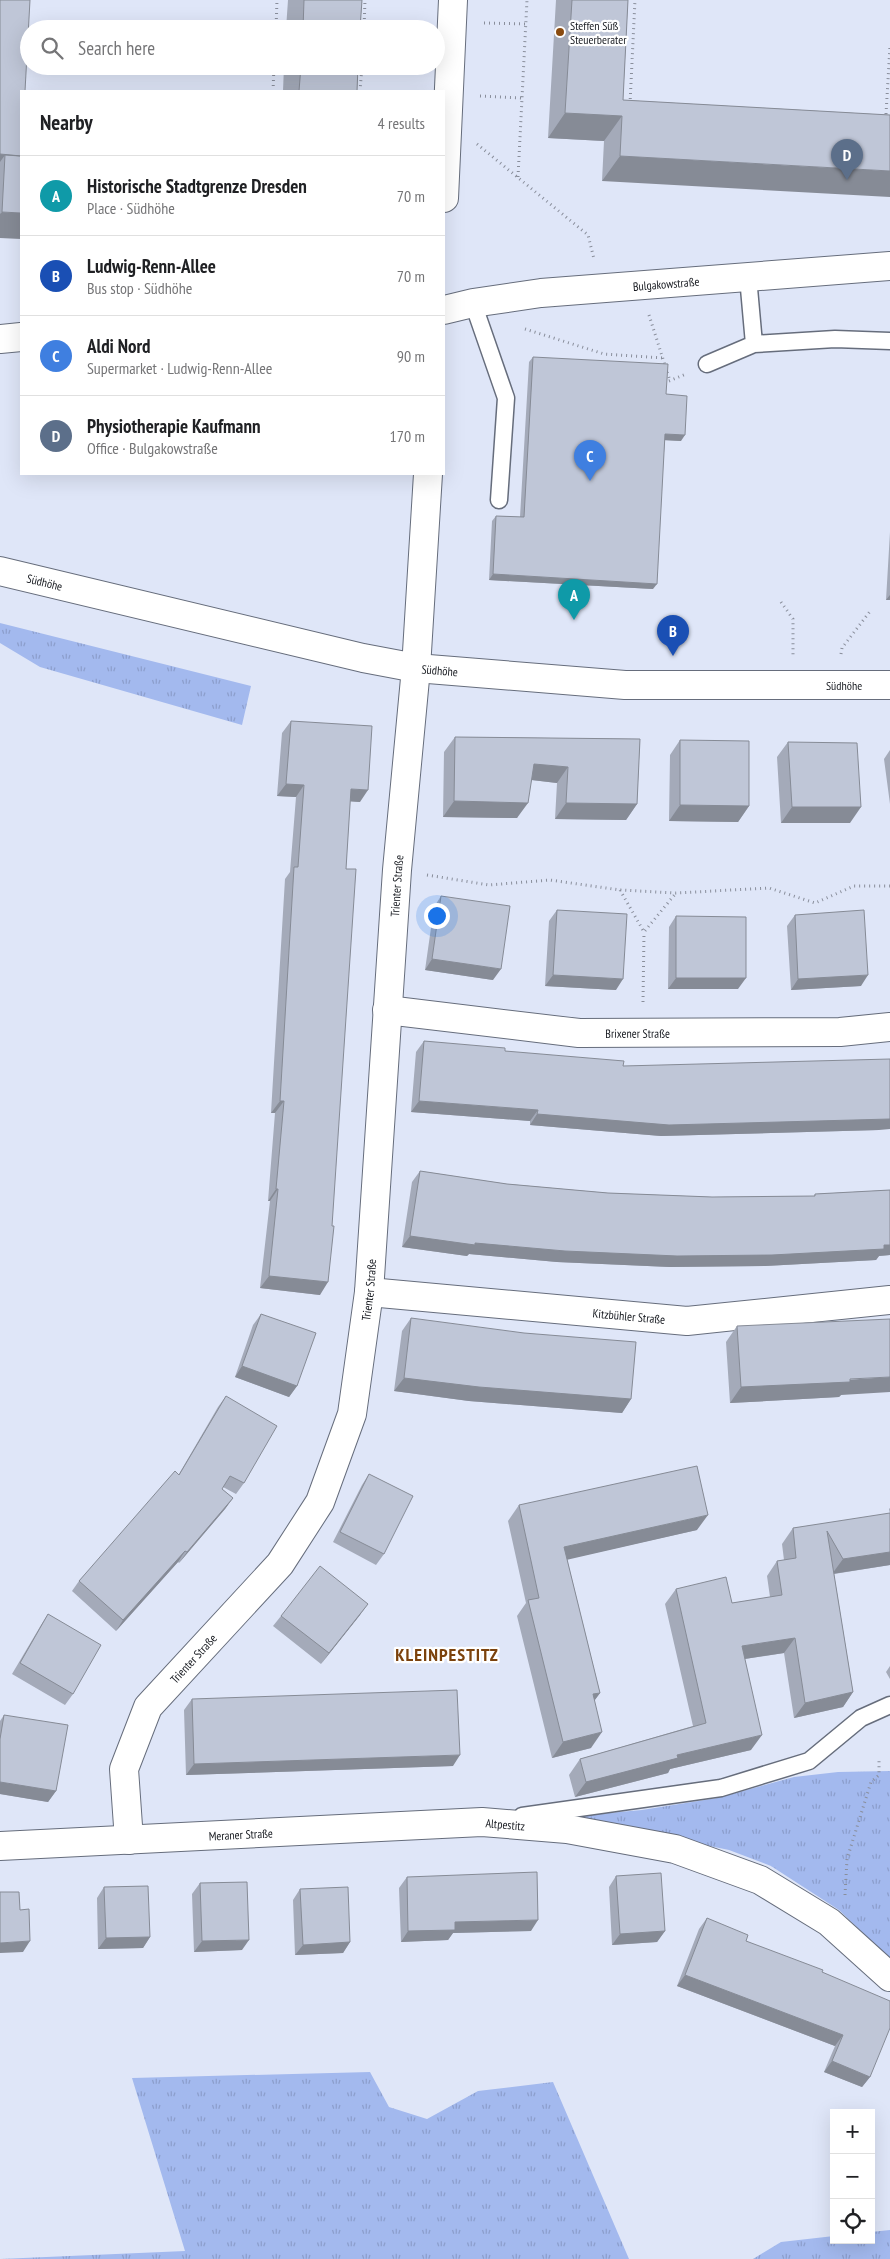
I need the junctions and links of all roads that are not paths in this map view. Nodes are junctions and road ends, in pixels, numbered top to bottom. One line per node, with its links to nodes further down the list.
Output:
1 (453, 11): 2 (street)
2 (445, 170)
3 (890, 266): 4 (street, Bulgakowstraße)
4 (748, 277): 5 (street, Bulgakowstraße); 10 (lane)
5 (473, 303): 6 (street, Bulgakowstraße); 13 (lane)
6 (445, 310)
7 (20, 337): 8 (street)
8 (0, 339)
9 (890, 341): 10 (lane)
10 (754, 344): 11 (lane)
11 (707, 364)
12 (428, 475): 15 (street, Trienter Straße)
13 (499, 500)
14 (0, 571): 15 (street, Südhöhe)
15 (416, 668): 16 (street, Südhöhe); 17 (street, Trienter Straße)
16 (890, 685)
17 (387, 1010): 18 (street, Brixener Straße); 19 (street, Trienter Straße)
18 (890, 1027)
19 (369, 1292): 20 (street, Kitzbühler Straße); 23 (street, Trienter Straße)
20 (890, 1300)
21 (890, 1705): 22 (lane, Altpestitz)
22 (482, 1822): 23 (street, Meraner Straße); 25 (street, Altpestitz)
23 (128, 1840): 24 (street, Meraner Straße)
24 (0, 1846)
25 (890, 1977)

